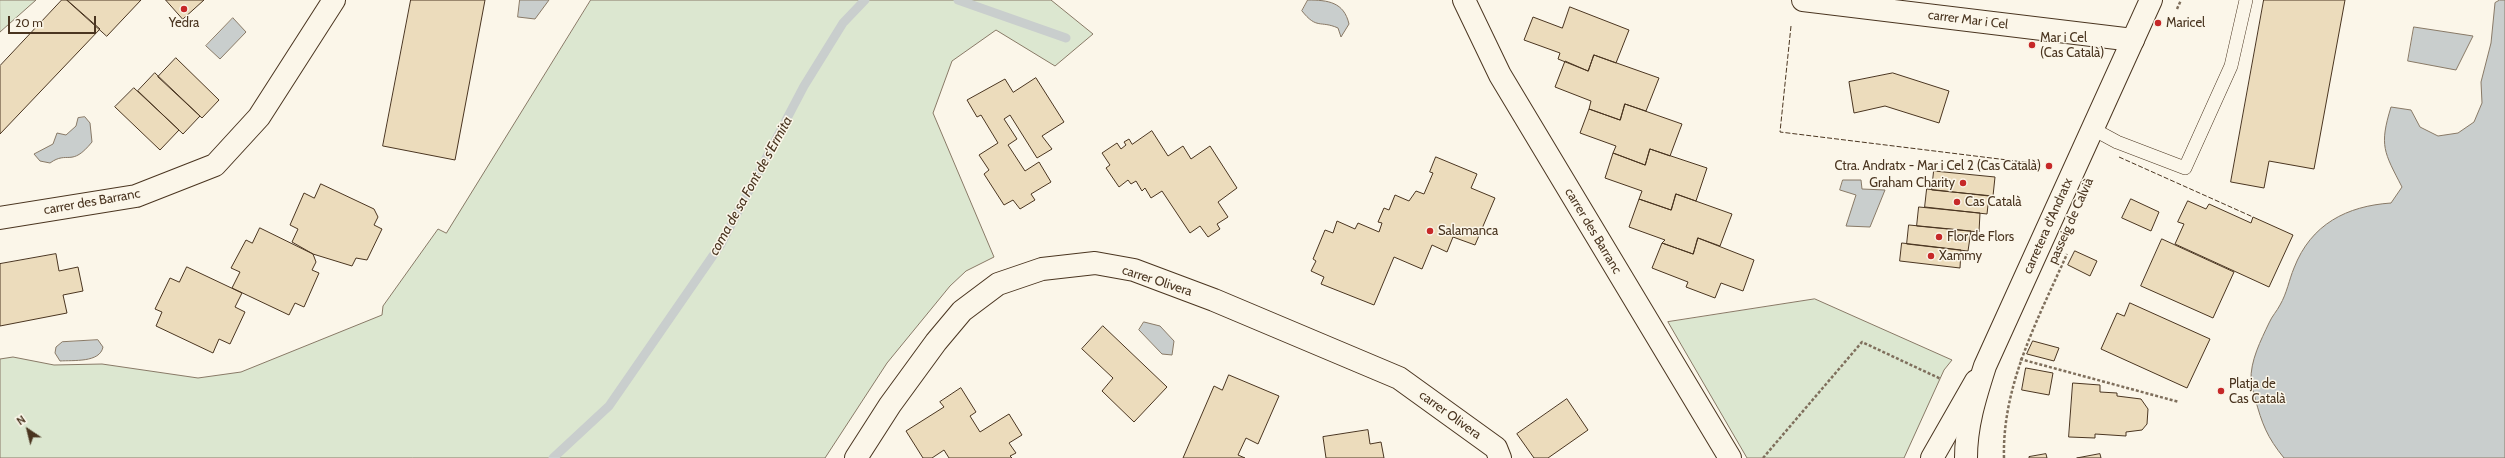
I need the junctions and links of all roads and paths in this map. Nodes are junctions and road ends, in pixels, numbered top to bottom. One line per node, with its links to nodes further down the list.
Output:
1 (334, 0): 10 (street, carrer des Barranc)
2 (1464, 0): 18 (street, carrer des Barranc)
3 (1805, 0): 8 (street, carrer Mar i Cel)
4 (2151, 0): 8 (street, carretera d'Andratx)
5 (2181, 0): 7 (path)
6 (2246, 0): 9 (lane)
7 (2175, 14)
8 (2132, 40): 9 (street, carretera d'Andratx)
9 (2093, 129): 13 (street, carretera d'Andratx)
10 (0, 218)
11 (2069, 250): 12 (path, passeig de Calvià)
12 (2020, 359): 15 (path); 22 (path, passeig de Calvià)
13 (1985, 366): 20 (street); 21 (street, carretera d'Andratx)
14 (1941, 379): 19 (path)
15 (2179, 402)
16 (856, 458): 17 (street, carrer Olivera)
17 (1500, 458)
18 (1730, 458)
19 (1764, 458)
20 (1932, 458)
21 (1966, 458)
22 (2004, 458)

